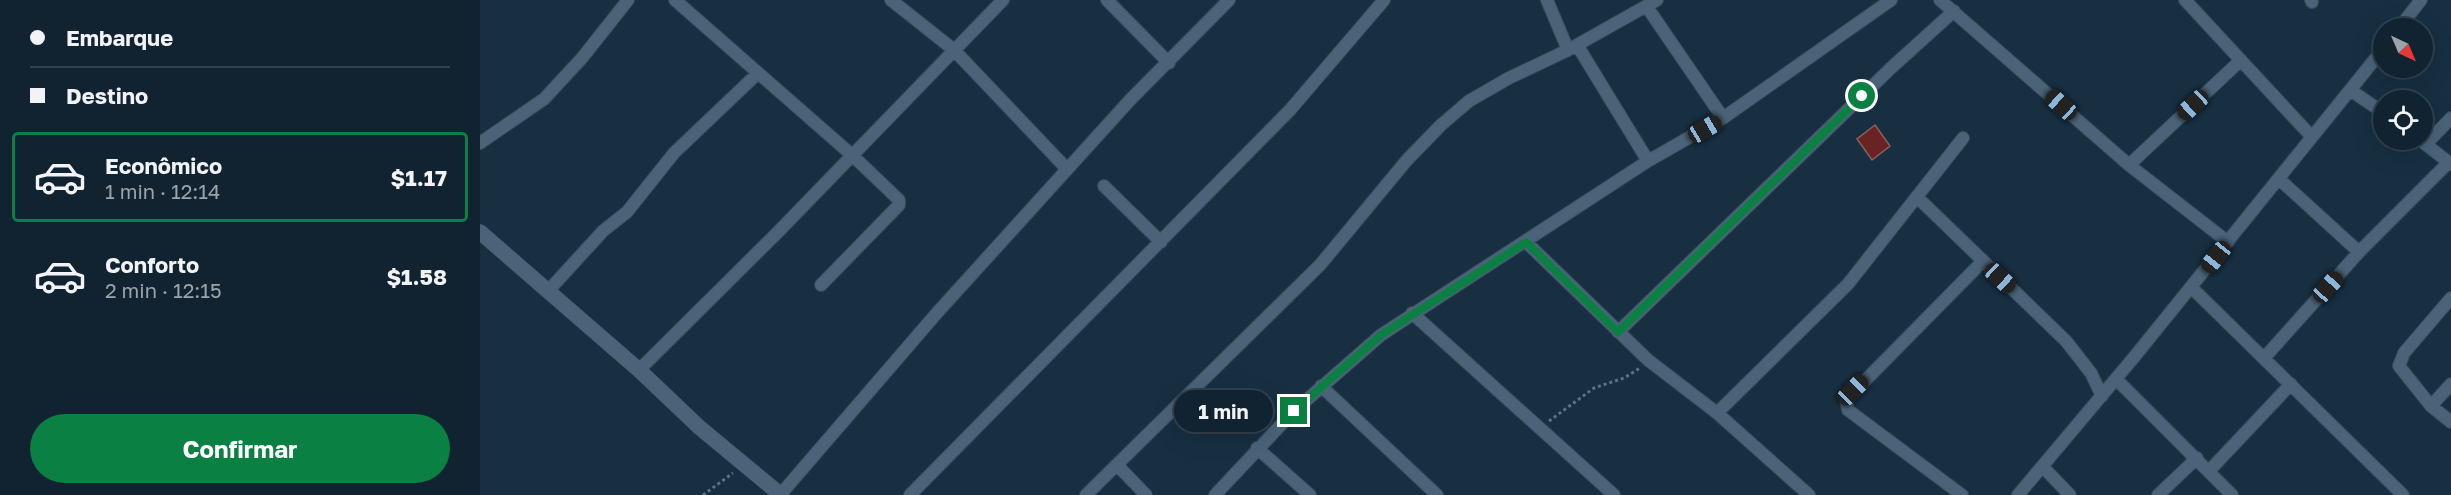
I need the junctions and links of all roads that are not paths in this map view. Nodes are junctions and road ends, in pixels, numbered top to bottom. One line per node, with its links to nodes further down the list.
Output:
1 (628, 0): 29 (street)
2 (675, 0): 21 (street)
3 (891, 0): 17 (street)
4 (1004, 0): 17 (street)
5 (1107, 0): 20 (street)
6 (1229, 0): 20 (street)
7 (1384, 0): 40 (street)
8 (1547, 0): 16 (street)
9 (1891, 0): 24 (street)
10 (1940, 0): 14 (street)
11 (2185, 0): 18 (street)
12 (2421, 0): 15 (street)
13 (1652, 3): 16 (street); 24 (street)
14 (1953, 11): 34 (street); 50 (street)
15 (2406, 18)
16 (1573, 47): 32 (street); 63 (street)
17 (954, 51): 31 (street); 35 (street)
18 (2241, 60): 27 (street); 34 (street)
19 (2373, 62): 22 (street)
20 (1169, 63): 35 (street)
21 (757, 74): 31 (street); 47 (street)
22 (2350, 90): 23 (street); 27 (street)
23 (2373, 106)
24 (1724, 118): 32 (street)
25 (2451, 118): 26 (street)
26 (2433, 133)
27 (2312, 137): 36 (street)
28 (1963, 138): 38 (street)
29 (480, 142)
30 (2433, 150): 33 (street)
31 (853, 156): 45 (street); 52 (street)
32 (1648, 161): 41 (street)
33 (2450, 163): 43 (street)
34 (2129, 165): 42 (street)
35 (1067, 169): 66 (street)
36 (2279, 179): 42 (street); 43 (street)
37 (1104, 186): 40 (street)
38 (1917, 197): 44 (street); 59 (street)
39 (480, 232): 47 (street)
40 (1161, 242): 67 (street)
41 (1526, 242): 49 (street); 50 (street)
42 (2228, 242): 46 (street)
43 (2359, 252): 51 (street)
44 (1983, 261): 57 (street); 75 (street)
45 (821, 285)
46 (2191, 287): 51 (street); 53 (street)
47 (549, 290): 52 (street)
48 (2451, 298): 58 (street)
49 (1412, 313): 56 (street); 73 (street)
50 (1618, 332): 59 (street)
51 (2265, 357): 54 (street)
52 (639, 370): 66 (street)
53 (2116, 379): 57 (street); 62 (street)
54 (2291, 384): 65 (street); 80 (street)
55 (2451, 384): 58 (street)
56 (1321, 386): 61 (street); 72 (street)
57 (2102, 396): 64 (street)
58 (2432, 406): 60 (street)
59 (1717, 413): 74 (street)
60 (2451, 422)
61 (1257, 448): 70 (street); 71 (street)
62 (2197, 458): 65 (street); 78 (street)
63 (1117, 465): 68 (street); 69 (street)
64 (2043, 467): 76 (street); 77 (street)
65 (2209, 471): 79 (street)
66 (781, 495)
67 (910, 495)
68 (1086, 495)
69 (1146, 495)
70 (1215, 495)
71 (1310, 495)
72 (1437, 495)
73 (1614, 495)
74 (1809, 495)
75 (1962, 495)
76 (2018, 495)
77 (2070, 495)
78 (2158, 495)
79 (2232, 495)
80 (2403, 495)

